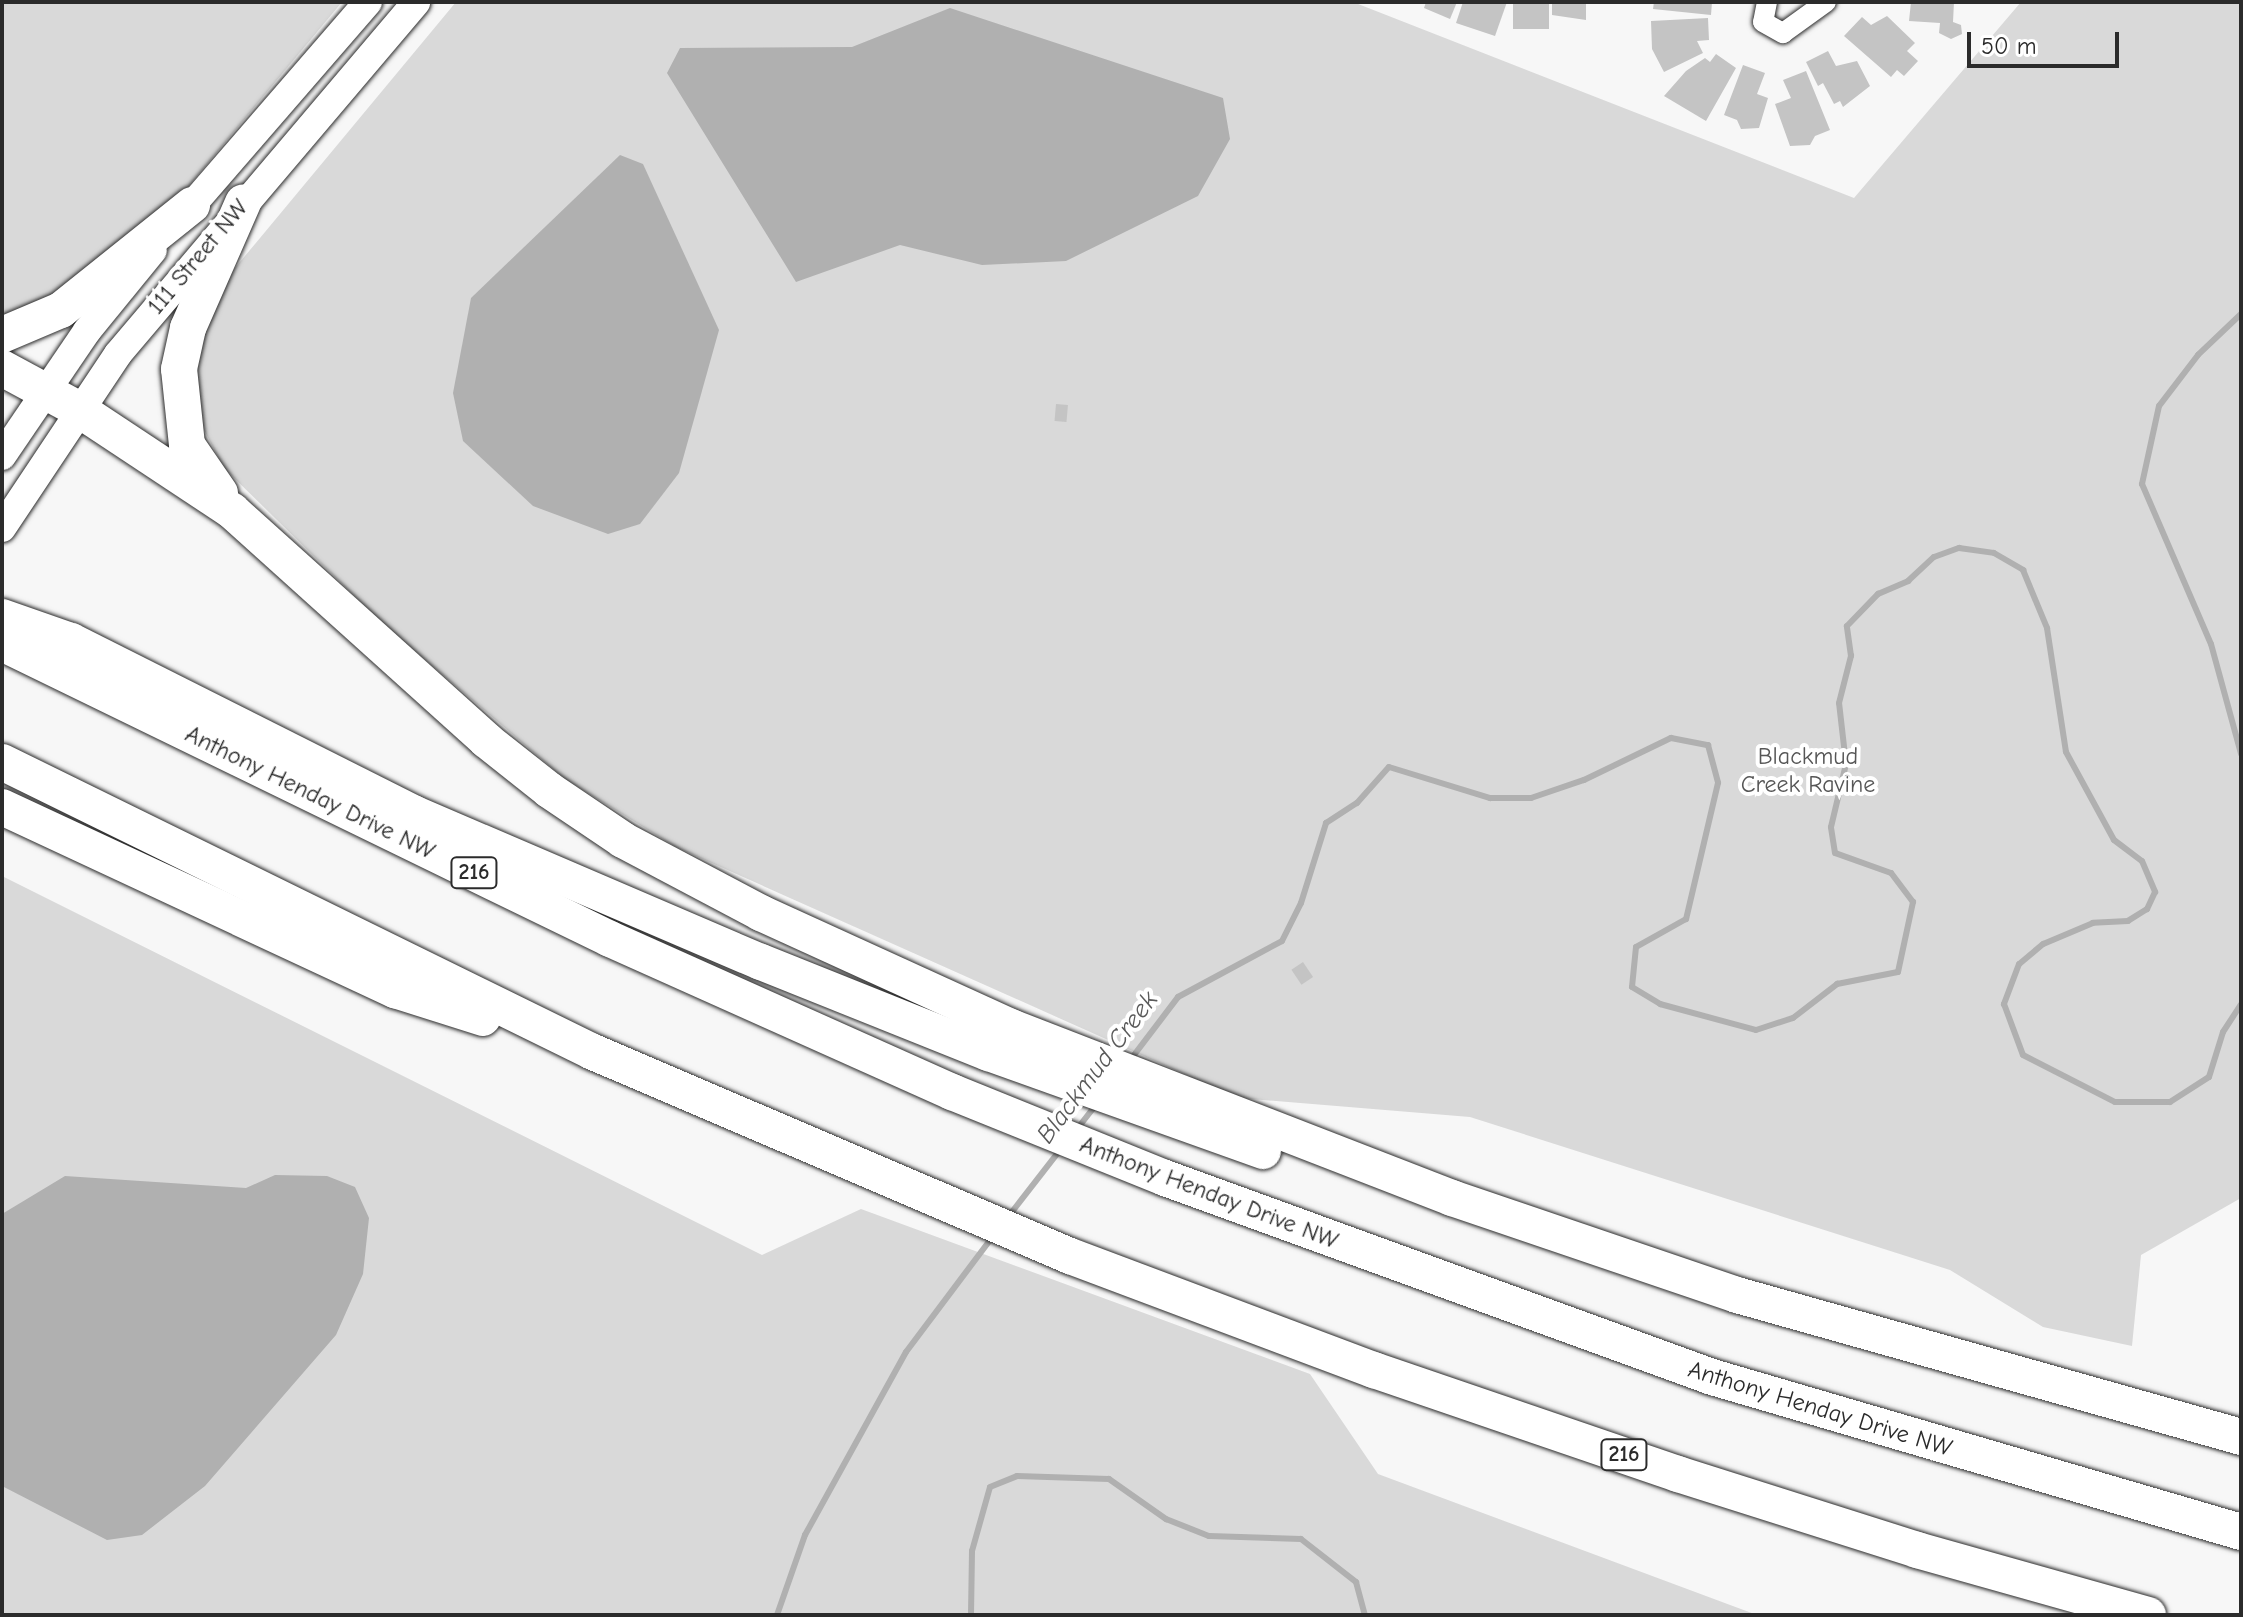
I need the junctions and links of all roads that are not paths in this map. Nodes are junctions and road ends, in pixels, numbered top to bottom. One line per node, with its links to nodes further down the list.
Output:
1 (368, 2): 6 (main road, 111 Street NW)
2 (416, 2): 5 (main road, 111 Street NW)
3 (1767, 2): 4 (street)
4 (1826, 2)
5 (243, 203): 10 (main road, 111 Street NW); 12 (highway)
6 (192, 205): 7 (highway); 9 (main road, 111 Street NW)
7 (2, 335)
8 (2, 368): 9 (highway)
9 (45, 390): 10 (highway); 11 (main road, 111 Street NW)
10 (78, 409): 12 (highway); 13 (main road, 111 Street NW)
11 (2, 456)
12 (232, 511): 18 (highway)
13 (2, 527)
14 (2, 617): 18 (highway)
15 (2, 643): 21 (highway, Anthony Henday Drive NW / 216)
16 (2, 762): 19 (highway, 216)
17 (2, 807): 19 (highway)
18 (1000, 1040): 20 (highway)
19 (593, 1052): 24 (highway, 216)
20 (2241, 1437)
21 (1996, 1464): 22 (highway); 23 (highway, Anthony Henday Drive NW / 216)
22 (2241, 1512)
23 (2241, 1532)
24 (2148, 1615)

